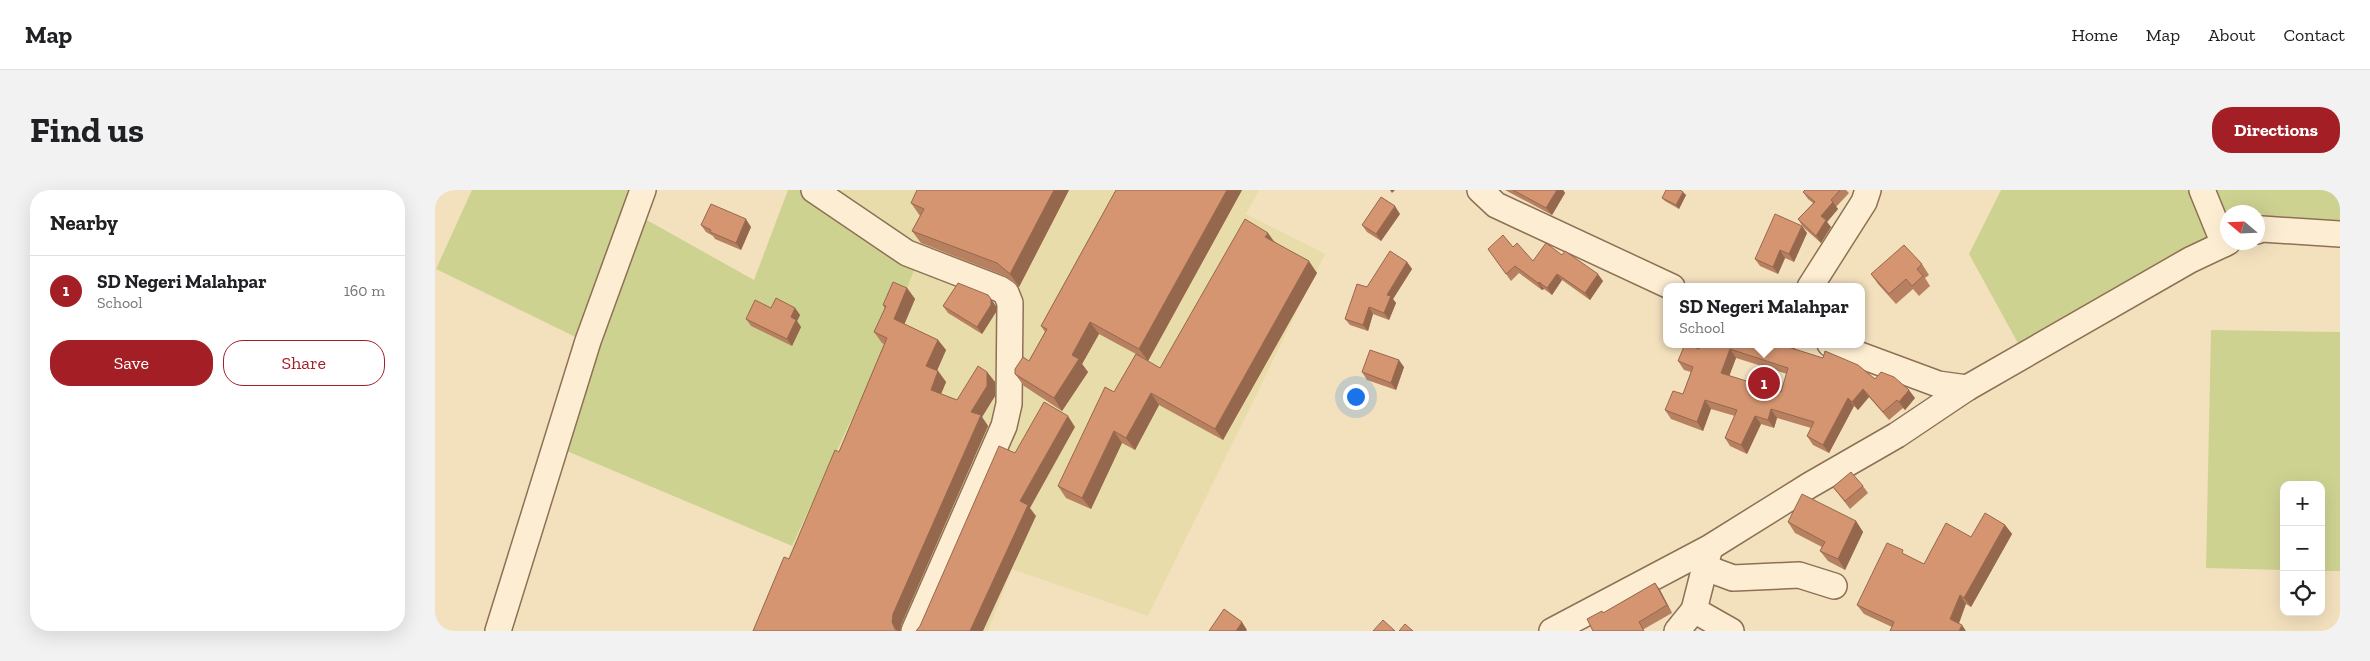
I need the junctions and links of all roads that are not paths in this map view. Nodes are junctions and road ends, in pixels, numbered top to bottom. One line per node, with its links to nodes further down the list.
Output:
1 (643, 190): 17 (street)
2 (814, 190): 18 (street)
3 (1480, 190): 10 (street)
4 (1868, 190): 11 (street)
5 (2202, 190): 7 (street)
6 (2265, 229): 8 (street)
7 (2220, 230)
8 (2340, 234)
9 (2220, 247): 13 (street)
10 (1663, 283)
11 (1813, 283)
12 (1841, 348): 13 (street)
13 (1967, 388): 14 (street)
14 (1708, 558): 15 (street); 16 (street); 19 (street)
15 (1833, 586)
16 (1694, 610): 20 (street); 21 (street)
17 (498, 631)
18 (914, 631)
19 (1552, 631)
20 (1677, 631)
21 (1731, 631)

